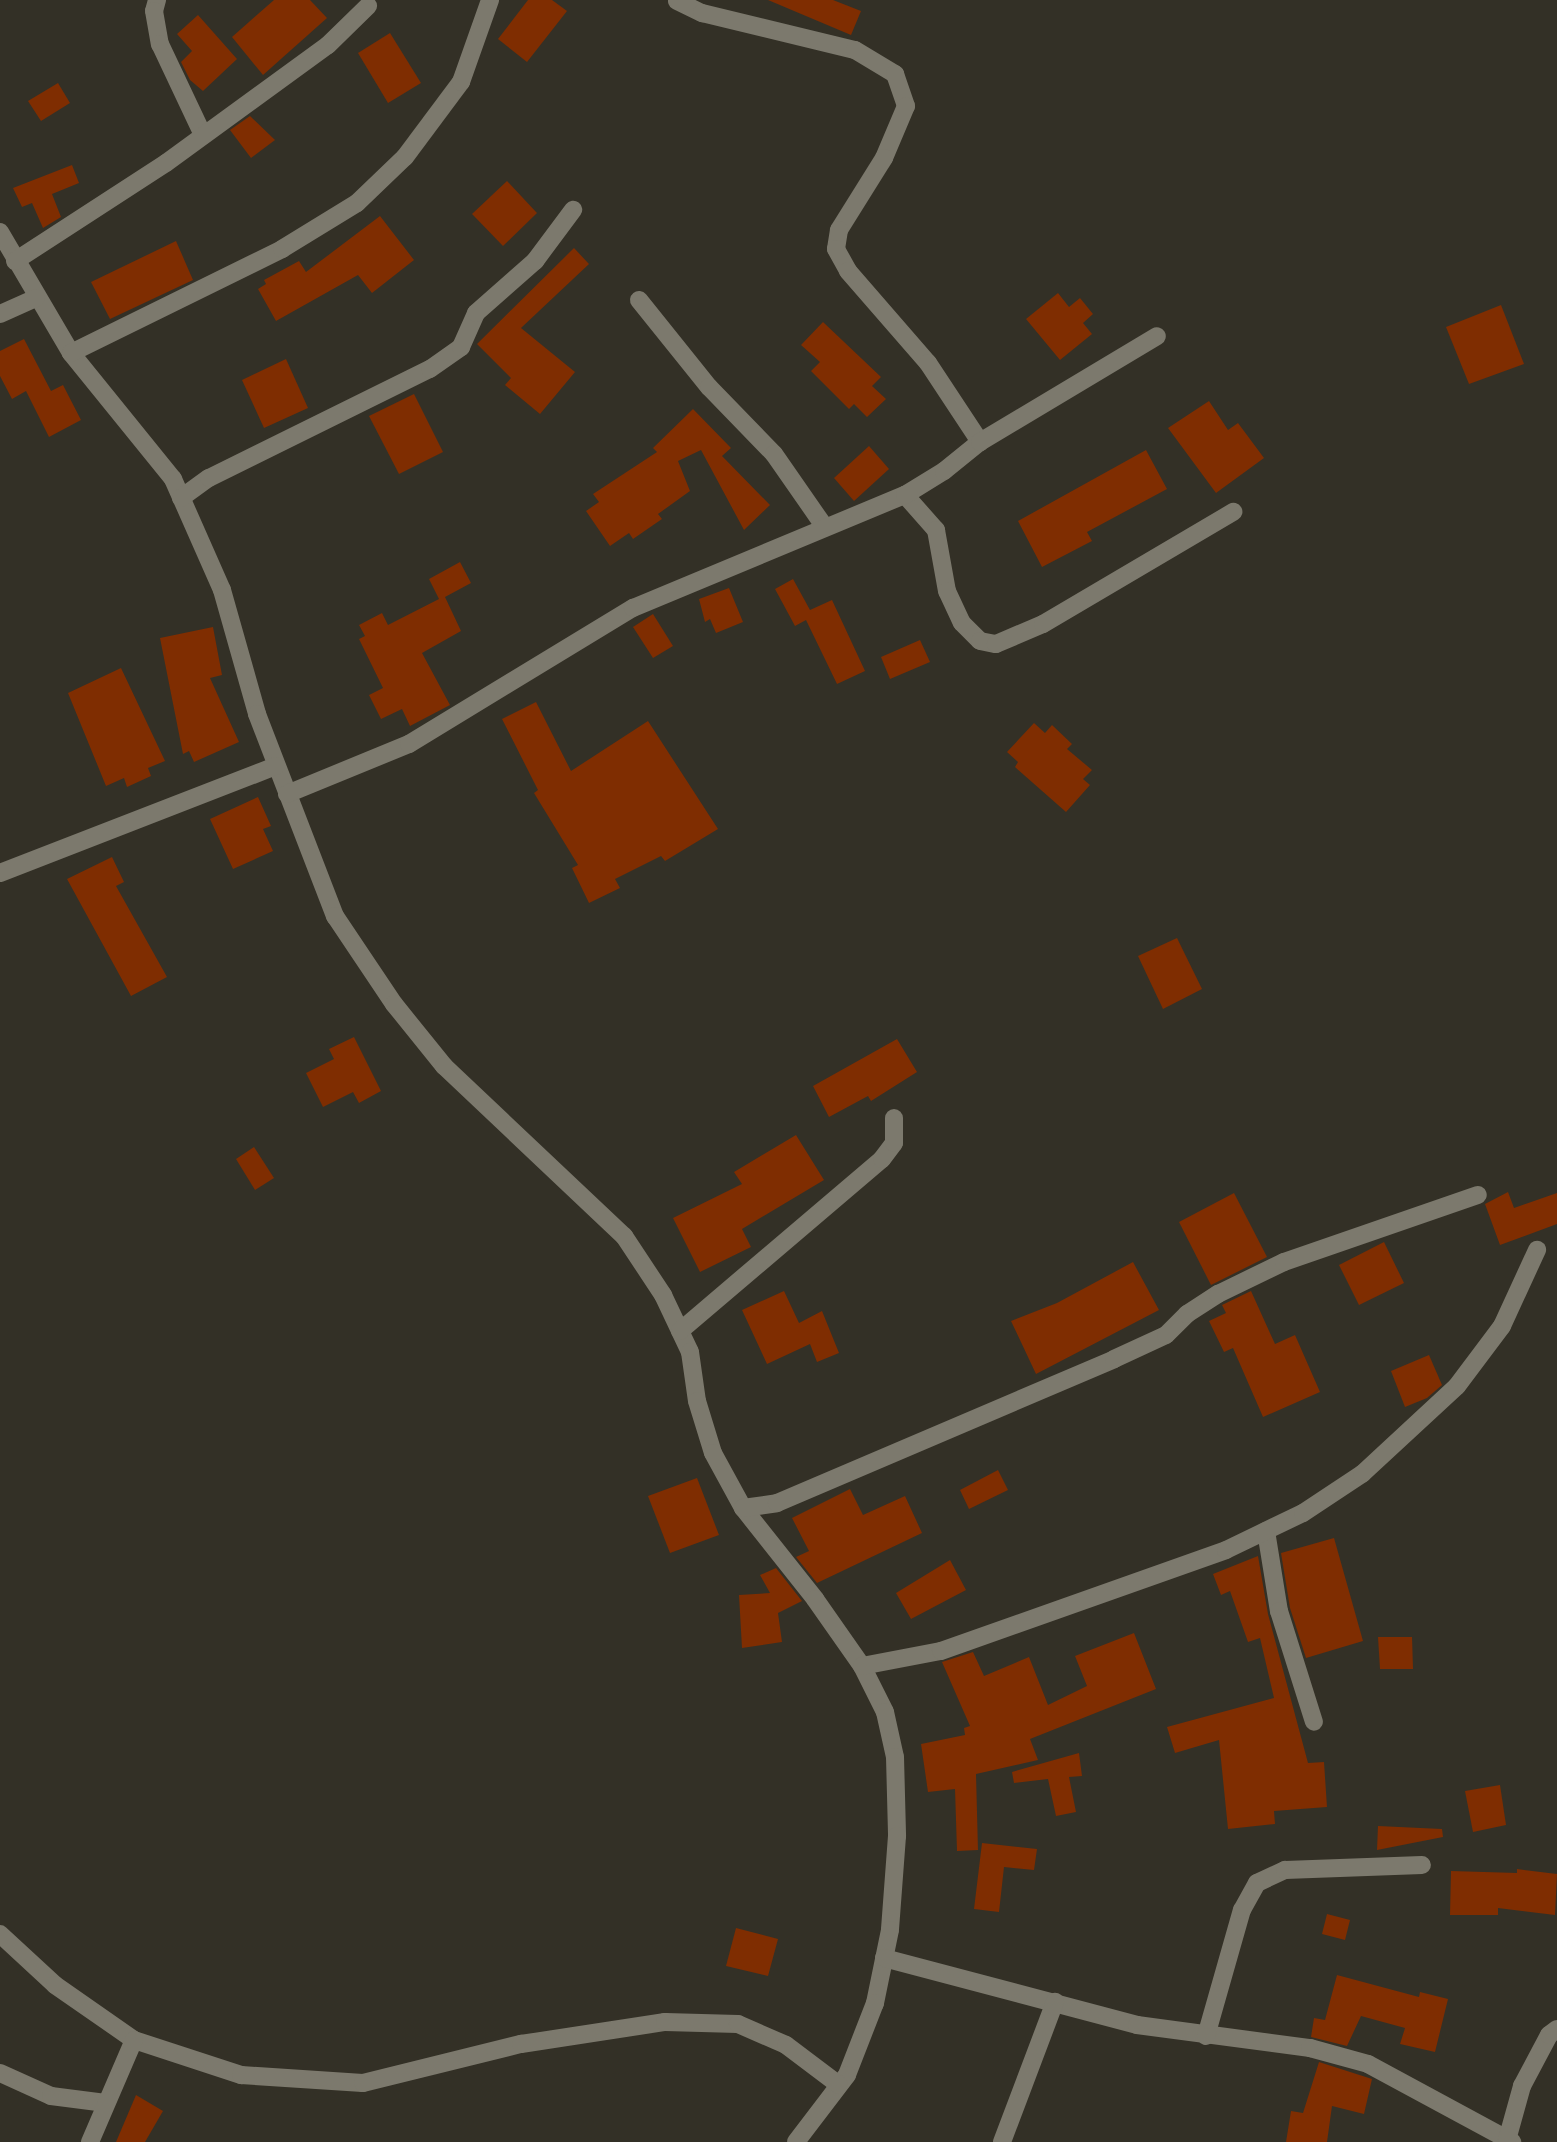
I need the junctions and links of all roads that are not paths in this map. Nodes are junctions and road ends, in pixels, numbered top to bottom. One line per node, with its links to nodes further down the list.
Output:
1 (157, 0): 5 (street)
2 (491, 0): 13 (street)
3 (677, 1): 14 (street)
4 (368, 5): 5 (street)
5 (204, 135): 8 (street)
6 (573, 211): 16 (street)
7 (0, 232): 8 (street)
8 (15, 261): 9 (street)
9 (36, 298): 11 (street); 13 (street)
10 (639, 300): 18 (street)
11 (0, 314)
12 (1157, 336): 14 (street)
13 (71, 354): 16 (street)
14 (980, 442): 15 (street)
15 (905, 495): 17 (street); 18 (street)
16 (181, 498): 19 (street)
17 (1233, 512)
18 (824, 527): 20 (street)
19 (276, 766): 20 (street); 21 (street)
20 (287, 794): 25 (street)
21 (0, 873)
22 (894, 1118): 25 (street)
23 (1478, 1195): 26 (street)
24 (1536, 1250): 27 (street)
25 (680, 1331): 26 (street)
26 (743, 1508): 28 (street)
27 (1266, 1531): 28 (street); 29 (street)
28 (862, 1665): 32 (street)
29 (1314, 1722)
30 (1422, 1866): 35 (street)
31 (0, 1934): 36 (street)
32 (884, 1958): 33 (street); 38 (street)
33 (1055, 2002): 35 (street); 43 (street)
34 (1557, 2029): 40 (street)
35 (1206, 2036): 40 (street)
36 (134, 2040): 38 (street); 39 (street)
37 (0, 2073): 39 (street)
38 (839, 2085): 42 (street)
39 (106, 2103): 41 (street)
40 (1509, 2141)
41 (90, 2142)
42 (796, 2142)
43 (1002, 2142)

